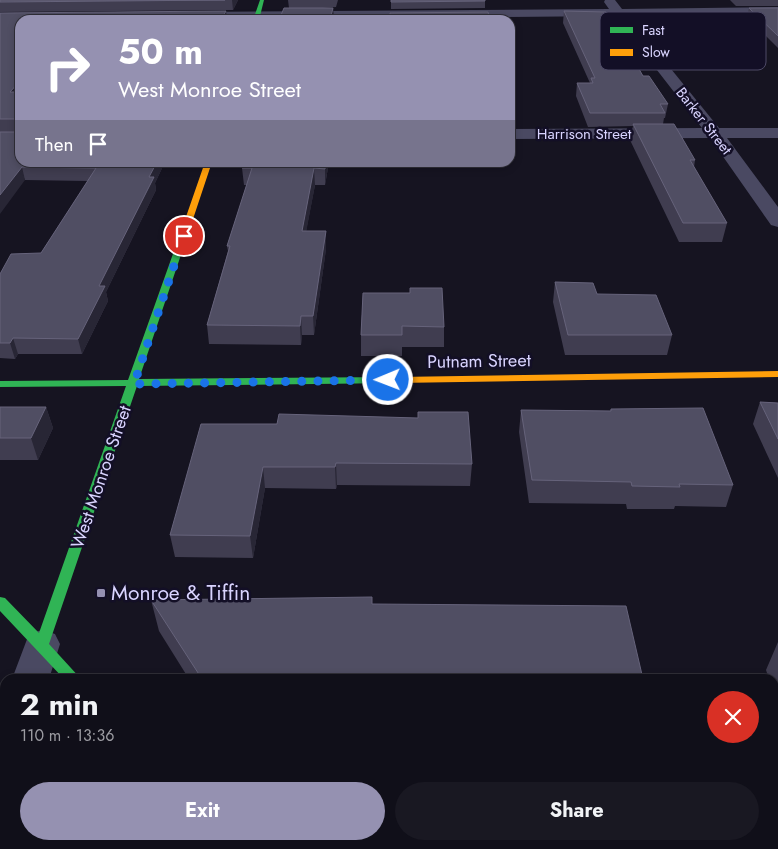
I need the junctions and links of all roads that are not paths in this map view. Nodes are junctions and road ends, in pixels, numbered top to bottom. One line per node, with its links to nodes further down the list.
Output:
1 (262, 0): 4 (main road)
2 (614, 6): 3 (street); 5 (street)
3 (778, 10)
4 (257, 15)
5 (346, 15)
6 (664, 70): 9 (street, Barker Street)
7 (778, 133): 9 (street, Harrison Street)
8 (515, 134): 9 (street, Harrison Street)
9 (714, 134): 11 (street, Barker Street)
10 (207, 167): 14 (main road, West Monroe Street)
11 (778, 221)
12 (778, 374): 14 (main road, Putnam Street)
13 (0, 384): 14 (main road, Putnam Street)
14 (134, 384): 16 (main road, West Monroe Street)
15 (0, 602): 16 (main road)
16 (42, 644): 17 (street, West Monroe Street); 18 (main road)
17 (32, 674)
18 (69, 674)

